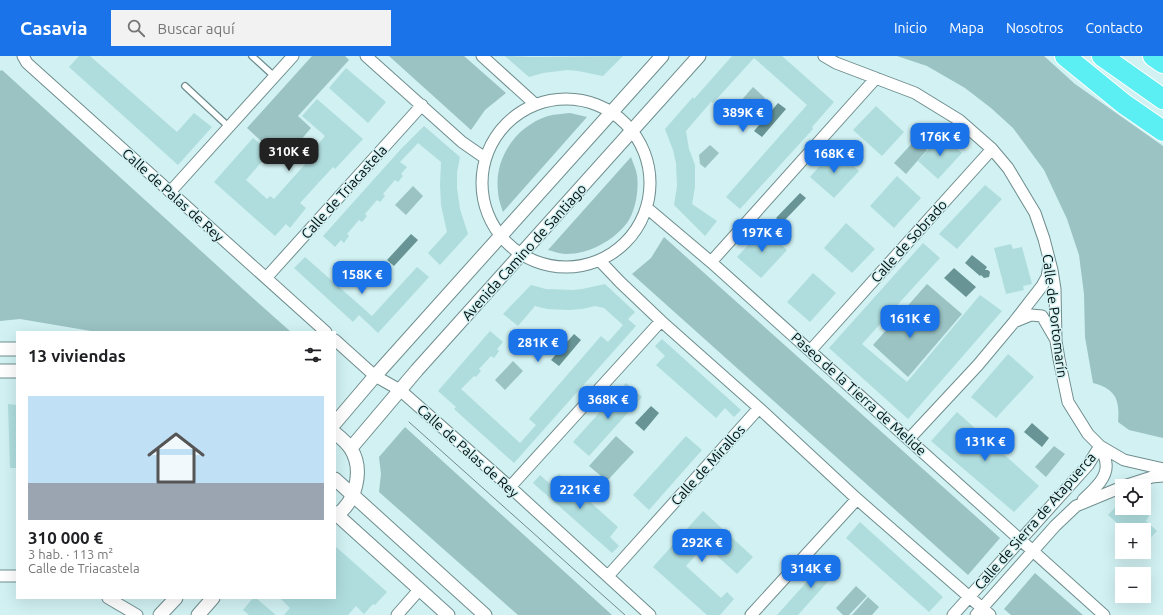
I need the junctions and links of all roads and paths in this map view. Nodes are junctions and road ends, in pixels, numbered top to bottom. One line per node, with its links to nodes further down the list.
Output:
1 (23, 56): 25 (street, Calle de Palas de Rey)
2 (252, 56): 13 (lane)
3 (294, 56): 13 (street)
4 (366, 56): 18 (street)
5 (482, 56): 17 (street)
6 (662, 56): 19 (street, Avenida Camino de Santiago)
7 (699, 56): 22 (street, Avenida Camino de Santiago)
8 (824, 56): 14 (street, Calle de Portomarín)
9 (1065, 56): 21 (highway)
10 (1102, 56): 16 (highway)
11 (1154, 56): 12 (highway)
12 (1163, 63)
13 (275, 77): 20 (street)
14 (876, 78): 23 (street, Calle de Portomarín); 31 (street)
15 (185, 86): 20 (lane)
16 (1163, 99)
17 (535, 104): 19 (street); 24 (street)
18 (422, 105): 24 (street); 32 (street, Calle de Triacastela)
19 (611, 112): 22 (street); 27 (street, Avenida Camino de Santiago)
20 (230, 127): 25 (street)
21 (1163, 131)
22 (631, 133): 26 (street); 28 (street, Avenida Camino de Santiago)
23 (992, 149): 29 (street, Calle de Portomarín); 40 (street, Calle de Sobrado)
24 (485, 158): 27 (street)
25 (170, 192): 32 (street, Calle de Palas de Rey)
26 (648, 208): 30 (street); 31 (street, Paseo de la Tierra de Melide)
27 (502, 235): 28 (street); 43 (street, Avenida Camino de Santiago)
28 (523, 254): 30 (street); 44 (street, Avenida Camino de Santiago)
29 (1050, 259): 34 (street); 37 (street, Calle de Portomarín)
30 (600, 261): 33 (street)
31 (711, 262): 40 (street, Paseo de la Tierra de Melide)
32 (266, 278): 35 (street, Calle de Palas de Rey)
33 (662, 321): 45 (street); 55 (street)
34 (1014, 322): 37 (street); 48 (street)
35 (325, 331)
36 (336, 341): 43 (street, Calle de Palas de Rey)
37 (1056, 341): 49 (street, Calle de Portomarín)
38 (0, 349): 39 (street)
39 (16, 349)
40 (810, 351): 48 (street, Paseo de la Tierra de Melide)
41 (0, 371): 42 (street)
42 (16, 371)
43 (375, 376): 44 (street, Calle de Palas de Rey); 46 (street, Avenida Camino de Santiago)
44 (400, 390): 50 (street, Avenida Camino de Santiago); 55 (street, Calle de Palas de Rey)
45 (759, 408): 58 (street); 65 (street, Calle de Mirallos)
46 (336, 422)
47 (336, 434): 50 (street)
48 (909, 439): 61 (street, Paseo de la Tierra de Melide)
49 (1100, 446): 51 (street, Calle de Portomarín); 59 (street, Calle de Sierra de Atapuerca); 61 (street, Calle de Sierra de Atapuerca)
50 (351, 448): 57 (street)
51 (1163, 469)
52 (1163, 476): 53 (street, Calle de Sierra de Atapuerca)
53 (1146, 479)
54 (336, 480): 57 (street)
55 (510, 487): 65 (street, Calle de Palas de Rey)
56 (1115, 489): 59 (street, Calle de Sierra de Atapuerca)
57 (353, 494): 60 (street); 77 (street)
58 (857, 499): 67 (street); 79 (street)
59 (1076, 506): 62 (street, Calle de Sierra de Atapuerca)
60 (336, 514): 66 (street)
61 (1021, 540): 62 (street, Paseo de la Tierra de Melide); 67 (street, Calle de Sierra de Atapuerca)
62 (1033, 552): 71 (street, Calle de Sierra de Atapuerca); 81 (street, Paseo de la Tierra de Melide)
63 (0, 576): 64 (street)
64 (16, 576)
65 (608, 576): 78 (street, Calle de Palas de Rey)
66 (419, 590): 75 (street); 76 (street)
67 (970, 596): 71 (street); 80 (street, Calle de Sierra de Atapuerca)
68 (110, 599): 72 (street)
69 (175, 599): 73 (street)
70 (212, 599): 74 (street)
71 (983, 613)
72 (137, 615)
73 (160, 615)
74 (198, 615)
75 (397, 615)
76 (448, 615)
77 (485, 615)
78 (650, 615)
79 (751, 615)
80 (953, 615)
81 (1104, 615)

